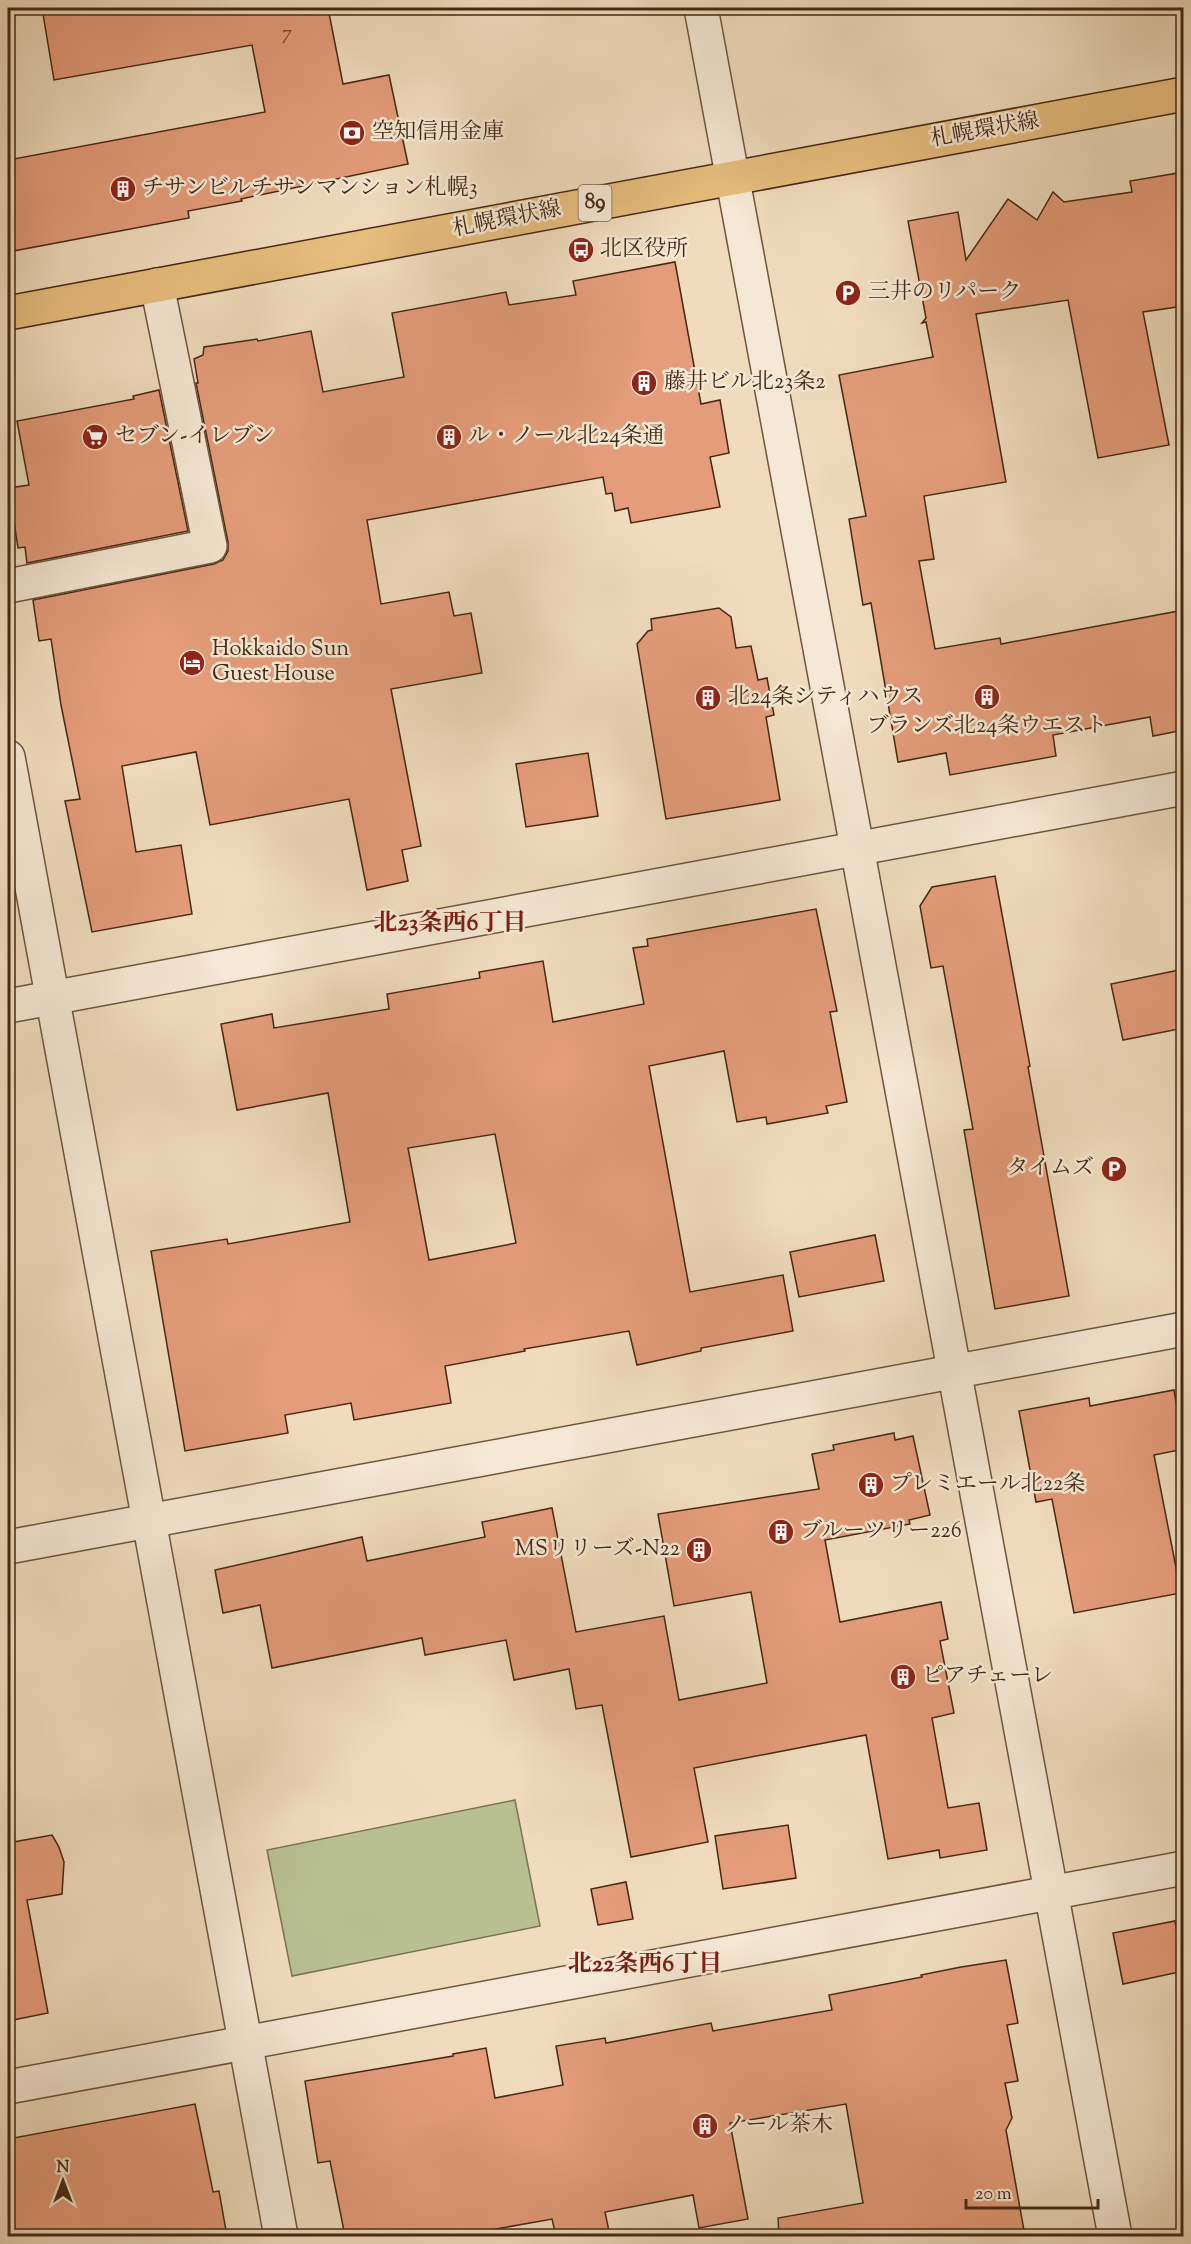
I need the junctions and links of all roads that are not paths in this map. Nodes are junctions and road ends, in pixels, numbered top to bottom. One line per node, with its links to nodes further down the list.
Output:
1 (701, 8): 3 (street)
2 (1184, 94): 3 (main road, 札幌環状線 / 89)
3 (733, 178): 4 (main road, 札幌環状線 / 89); 9 (street)
4 (157, 285): 5 (main road, 札幌環状線 / 89); 6 (street)
5 (8, 313)
6 (8, 586)
7 (8, 757): 10 (street)
8 (1184, 788): 9 (street)
9 (858, 849): 10 (street); 13 (street)
10 (52, 998): 11 (street); 14 (street)
11 (8, 1006)
12 (1184, 1329): 13 (street)
13 (956, 1372): 14 (street); 17 (street)
14 (150, 1521): 15 (street); 18 (street)
15 (8, 1547)
16 (1184, 1868): 17 (street)
17 (1052, 1892): 18 (street); 21 (street)
18 (245, 2043): 19 (street); 20 (street)
19 (8, 2087)
20 (281, 2236)
21 (1115, 2236)

